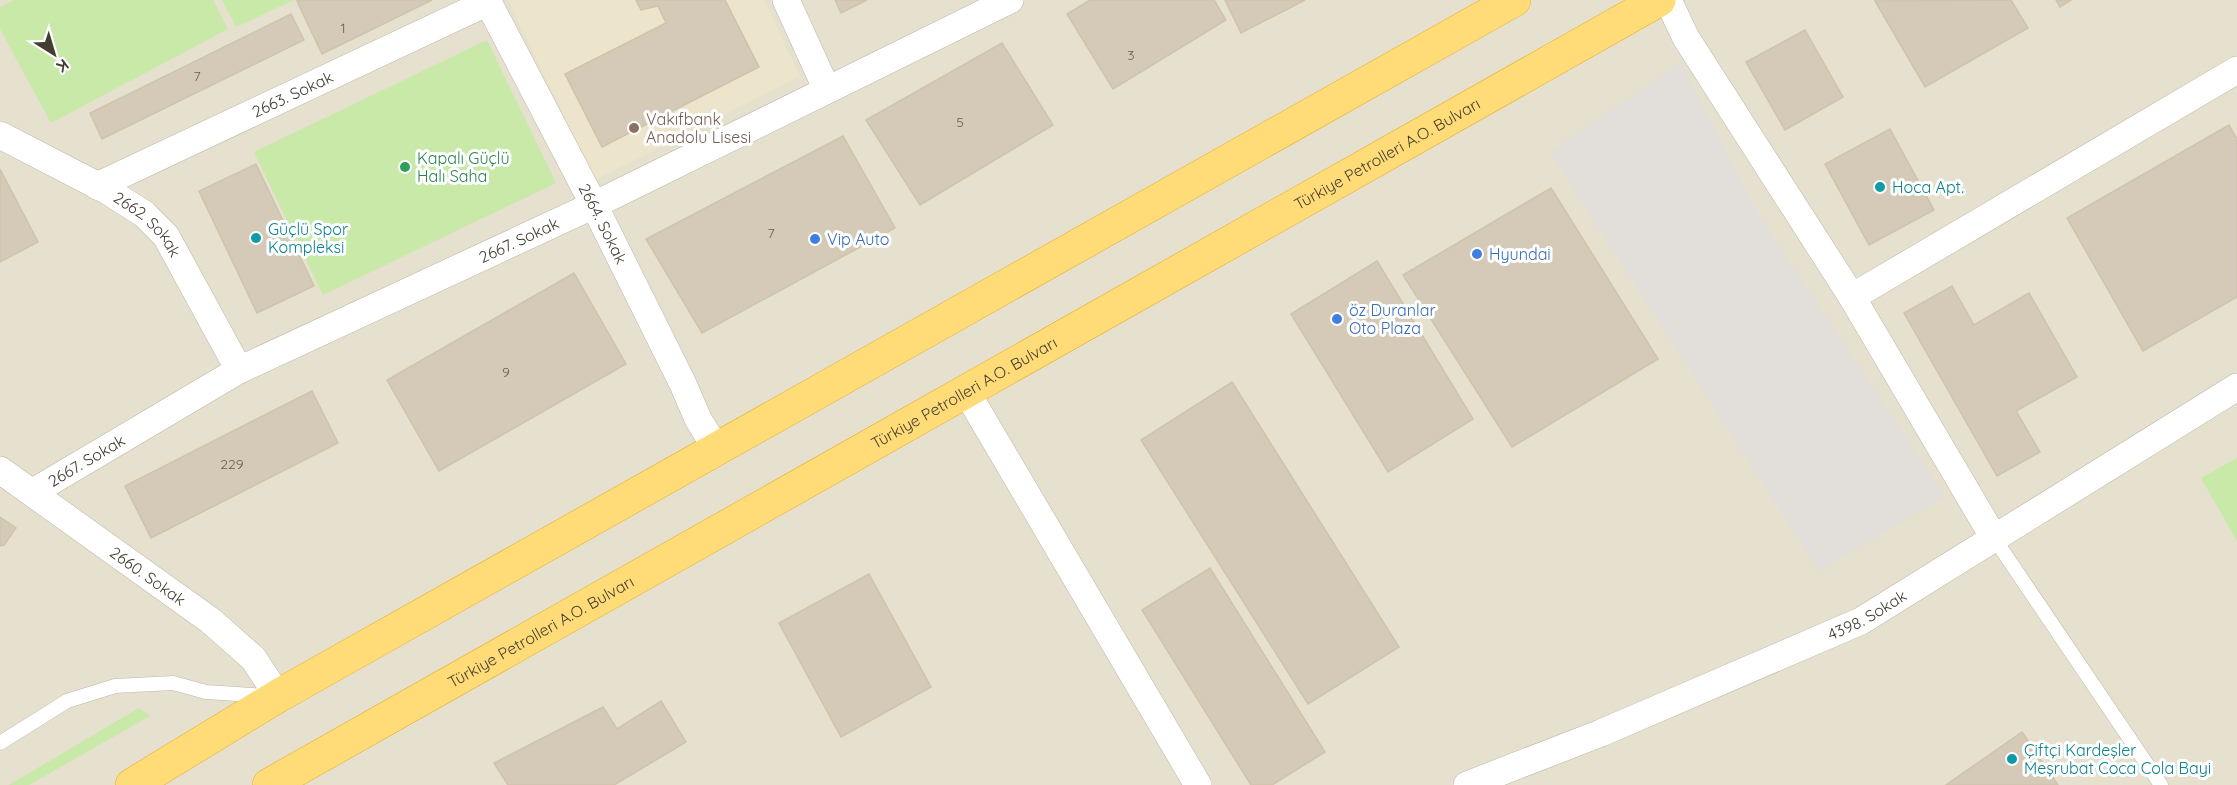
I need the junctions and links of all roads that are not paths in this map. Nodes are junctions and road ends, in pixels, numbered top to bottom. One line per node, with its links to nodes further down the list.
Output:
1 (786, 0): 8 (street)
2 (1010, 0): 8 (street, 2667. Sokak)
3 (1514, 0): 16 (highway)
4 (1659, 0): 15 (highway, Türkiye Petrolleri A.O. Bulvarı)
5 (1668, 0): 12 (street)
6 (489, 1): 10 (street, 2663. Sokak); 11 (street, 2664. Sokak)
7 (2237, 70): 12 (street)
8 (827, 90): 11 (street, 2667. Sokak)
9 (0, 135): 10 (street, 2662. Sokak)
10 (98, 186): 13 (street, 2662. Sokak)
11 (594, 205): 13 (street, 2667. Sokak); 16 (street, 2664. Sokak)
12 (1852, 297): 19 (street)
13 (239, 370): 18 (street, 2667. Sokak)
14 (2237, 387): 19 (street, 4398. Sokak)
15 (966, 391): 23 (highway, Türkiye Petrolleri A.O. Bulvarı); 24 (street)
16 (717, 450): 20 (highway)
17 (0, 470): 18 (street, 2660. Sokak)
18 (33, 492): 20 (street, 2660. Sokak)
19 (1994, 538): 25 (street, 4398. Sokak); 26 (lane)
20 (278, 696): 21 (lane); 22 (highway)
21 (0, 743)
22 (132, 785)
23 (269, 785)
24 (1198, 785)
25 (1467, 785)
26 (2161, 785)

